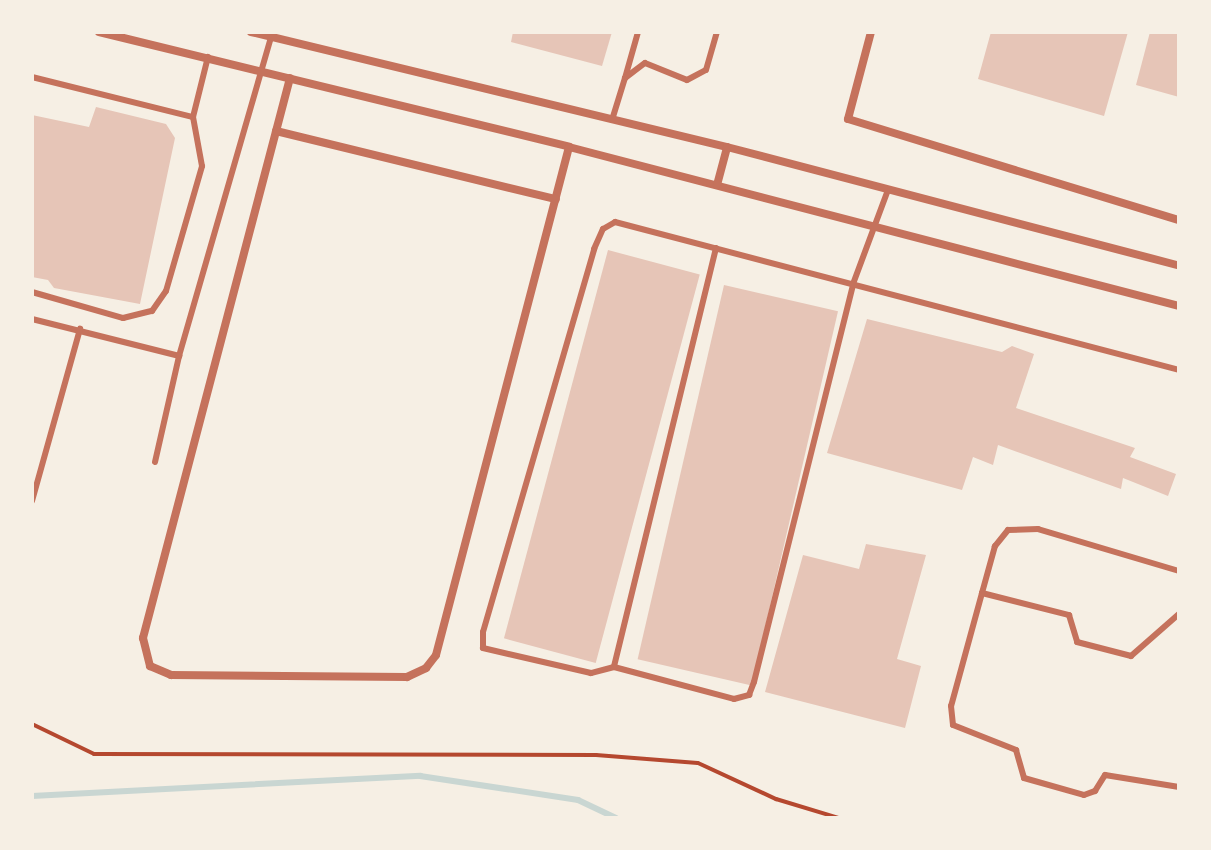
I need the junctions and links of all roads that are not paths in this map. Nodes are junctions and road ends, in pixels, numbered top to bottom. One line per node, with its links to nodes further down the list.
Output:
1 (99, 32): 7 (street)
2 (251, 32): 6 (street)
3 (638, 32): 11 (lane)
4 (717, 32): 11 (lane)
5 (871, 32): 20 (street)
6 (271, 37): 8 (lane); 13 (street)
7 (208, 57): 8 (street); 12 (lane)
8 (263, 71): 10 (street); 29 (lane)
9 (32, 77): 12 (lane)
10 (290, 78): 14 (street); 15 (street)
11 (625, 78): 13 (lane)
12 (193, 117): 25 (lane)
13 (612, 120): 16 (street)
14 (276, 131): 19 (street); 19 (street)
15 (569, 147): 17 (street); 19 (street)
16 (727, 147): 17 (street); 18 (street)
17 (717, 185): 21 (street)
18 (888, 190): 21 (lane); 23 (street)
19 (556, 199)
20 (1179, 220)
21 (875, 226): 24 (lane); 26 (street)
22 (716, 248): 24 (lane); 36 (lane); 36 (lane)
23 (1179, 266)
24 (853, 284): 30 (lane); 36 (lane)
25 (32, 292)
26 (1179, 306)
27 (32, 319): 28 (lane)
28 (80, 329): 29 (lane); 32 (lane)
29 (179, 356): 31 (lane)
30 (1179, 370)
31 (155, 462)
32 (32, 501)
33 (1179, 571): 34 (lane)
34 (982, 593): 35 (lane); 37 (lane)
35 (1179, 614)
36 (614, 667)
37 (1179, 787)

